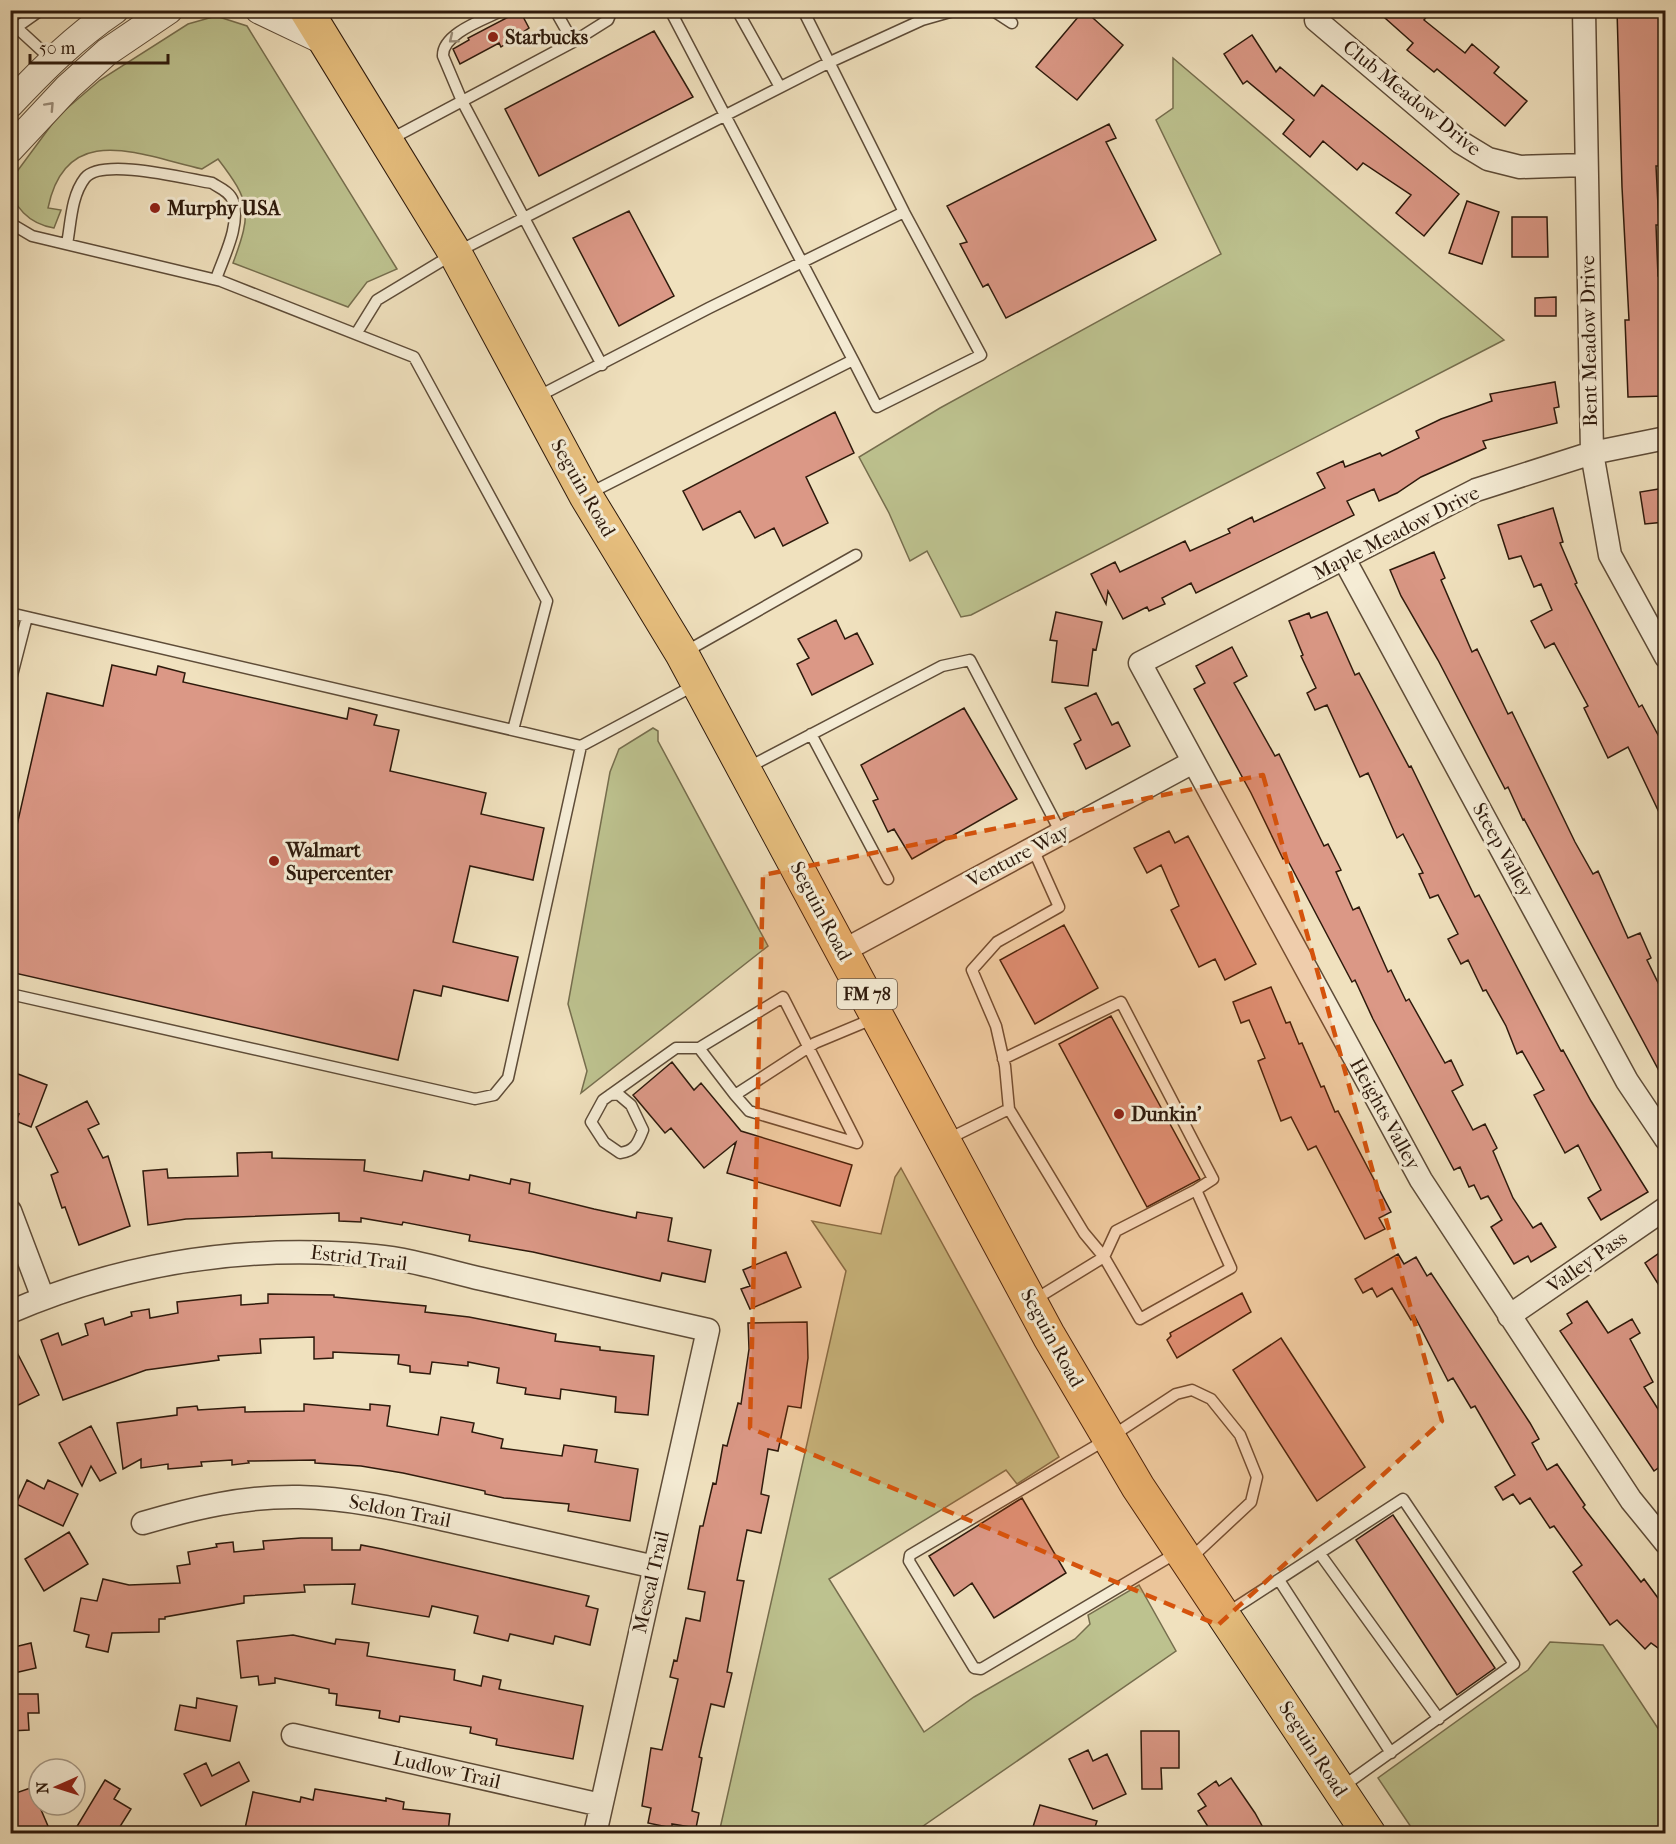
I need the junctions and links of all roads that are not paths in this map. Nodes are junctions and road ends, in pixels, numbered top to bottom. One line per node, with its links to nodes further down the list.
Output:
1 (41, 10): 19 (lane)
2 (115, 10): 22 (street)
3 (169, 10): 29 (street, one-way to 3)
4 (259, 10): 20 (street)
5 (306, 10): 20 (main road, Seguin Road / FM 78)
6 (424, 10): 7 (lane)
7 (437, 10)
8 (504, 10): 25 (lane, one-way to 25)
9 (555, 10): 21 (lane)
10 (612, 10): 21 (lane)
11 (670, 10): 27 (lane)
12 (737, 10): 24 (lane)
13 (802, 10): 23 (lane)
14 (957, 10): 23 (lane)
15 (992, 10): 18 (lane)
16 (1584, 10): 30 (street, Bent Meadow Drive)
17 (1316, 20): 30 (street, Club Meadow Drive)
18 (1012, 23)
19 (13, 30): 22 (lane)
20 (324, 41): 28 (main road, Seguin Road / FM 78)
21 (573, 42): 25 (lane)
22 (52, 60): 26 (street)
23 (828, 63): 24 (lane); 31 (lane)
24 (780, 87): 27 (lane)
25 (462, 101): 28 (lane); 32 (lane)
26 (10, 104)
27 (726, 115): 32 (lane); 36 (lane)
28 (387, 141): 35 (main road, Seguin Road / FM 78)
29 (10, 149)
30 (1585, 165): 43 (street, Bent Meadow Drive)
31 (904, 212): 36 (lane); 39 (lane)
32 (525, 216): 35 (lane); 40 (lane)
33 (10, 223): 34 (lane)
34 (67, 244): 37 (lane); 37 (lane)
35 (455, 253): 38 (lane); 41 (main road, Seguin Road / FM 78)
36 (802, 262): 39 (lane); 40 (lane)
37 (216, 279): 38 (lane)
38 (356, 334): 54 (lane)
39 (853, 360): 44 (lane)
40 (602, 365): 41 (lane)
41 (534, 399): 44 (main road, Seguin Road / FM 78)
42 (1665, 438): 43 (street, Maple Meadow Drive)
43 (1592, 453): 46 (street, Maple Meadow Drive); 50 (street, Bent Meadow Drive)
44 (585, 496): 49 (main road, Seguin Road / FM 78)
45 (856, 555): 49 (lane)
46 (1344, 559): 51 (street, Maple Meadow Drive); 72 (street, Steep Valley)
47 (10, 614): 48 (lane)
48 (27, 617): 52 (lane); 54 (lane)
49 (682, 654): 53 (main road, Seguin Road / FM 78)
50 (1665, 657)
51 (1140, 663): 57 (street, Heights Valley)
52 (10, 683)
53 (698, 683): 56 (lane); 58 (main road, Seguin Road / FM 78)
54 (513, 730): 56 (lane)
55 (811, 734): 58 (lane); 59 (lane); 61 (lane)
56 (582, 746): 63 (lane)
57 (1193, 762): 59 (street, Venture Way); 80 (street, Heights Valley)
58 (744, 769): 62 (main road, Seguin Road / FM 78)
59 (1061, 833): 60 (street, Venture Way)
60 (1033, 849): 62 (street, Venture Way); 67 (lane)
61 (888, 879)
62 (843, 951): 64 (main road, Seguin Road / FM 78)
63 (10, 994)
64 (879, 1016): 65 (lane); 71 (main road, Seguin Road / FM 78)
65 (809, 1047): 66 (lane); 69 (lane); 69 (lane)
66 (699, 1048): 68 (lane); 69 (lane)
67 (1003, 1059): 70 (lane); 73 (lane)
68 (610, 1095): 68 (lane)
69 (735, 1095)
70 (1009, 1109): 71 (lane); 76 (lane)
71 (946, 1140): 78 (main road, Seguin Road / FM 78)
72 (1665, 1140)
73 (1196, 1190): 76 (lane); 76 (lane)
74 (1665, 1208): 80 (street, Valley Pass)
75 (10, 1211): 77 (street)
76 (1104, 1257): 78 (lane)
77 (43, 1298): 79 (street, Estrid Trail); 81 (street, Estrid Trail)
78 (1031, 1301): 82 (main road, Seguin Road / FM 78)
79 (10, 1312)
80 (1509, 1316): 84 (street, Heights Valley)
81 (708, 1330): 87 (street, Mescal Trail)
82 (1109, 1438): 86 (main road, Seguin Road / FM 78); 86 (lane); 86 (lane)
83 (143, 1523): 87 (street, Seldon Trail)
84 (1665, 1544)
85 (1320, 1554): 88 (lane); 90 (lane); 90 (lane)
86 (1184, 1556): 89 (main road, Seguin Road / FM 78)
87 (655, 1567): 94 (street, Mescal Trail)
88 (1279, 1581): 89 (lane); 92 (lane)
89 (1225, 1615): 93 (main road, Seguin Road / FM 78)
90 (1439, 1719): 92 (lane)
91 (293, 1735): 94 (street, Ludlow Trail)
92 (1391, 1753): 93 (lane)
93 (1339, 1789): 96 (main road, Seguin Road / FM 78)
94 (601, 1805): 95 (street, Mescal Trail)
95 (595, 1833)
96 (1369, 1833)

